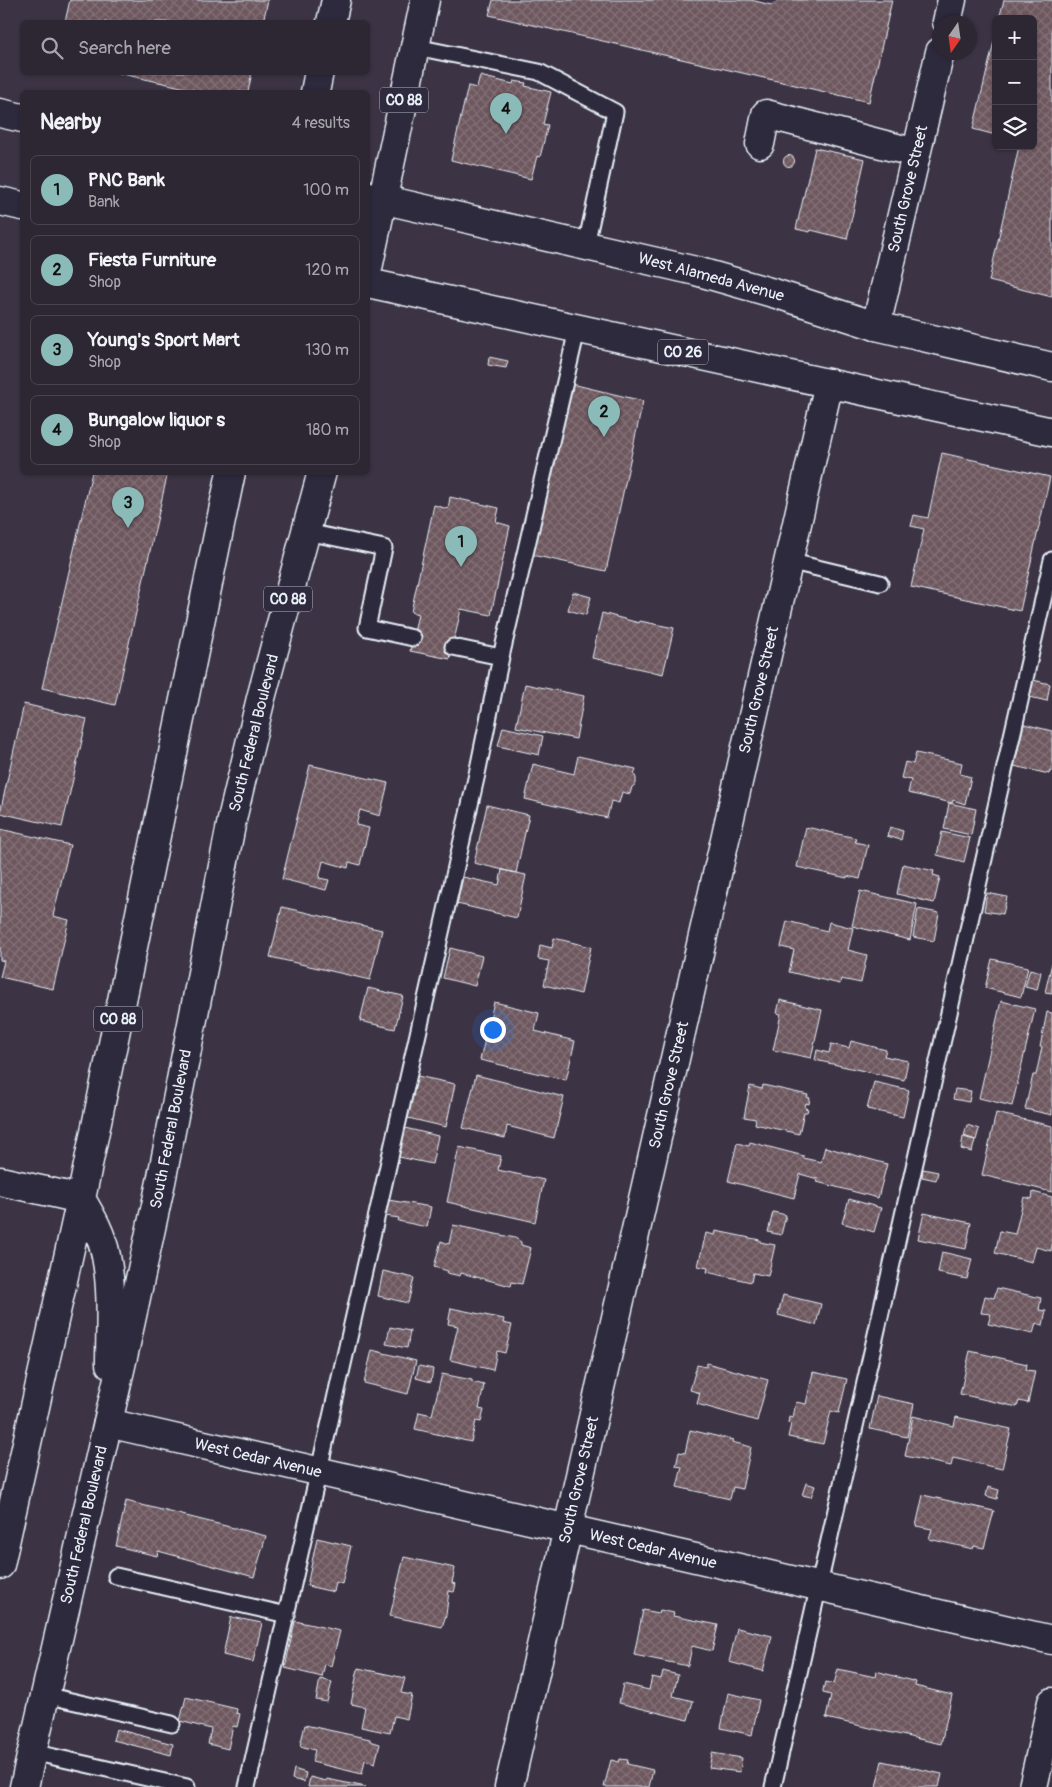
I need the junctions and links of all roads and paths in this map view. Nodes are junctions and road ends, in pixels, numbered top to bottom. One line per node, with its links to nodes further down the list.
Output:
1 (336, 0): 5 (main road)
2 (425, 0): 6 (main road, CO 88)
3 (952, 0): 4 (main road)
4 (949, 15)
5 (331, 20)
6 (416, 47): 14 (main road, CO 88); 17 (lane)
7 (938, 60): 13 (main road, South Grove Street)
8 (319, 75): 9 (main road)
9 (316, 90)
10 (0, 113): 11 (main road)
11 (20, 118)
12 (760, 144): 13 (main road)
13 (916, 153): 20 (main road, South Grove Street)
14 (375, 197): 17 (main road, West Alameda Avenue); 18 (main road, CO 88)
15 (0, 200): 16 (main road)
16 (20, 205)
17 (586, 245): 20 (main road, West Alameda Avenue)
18 (370, 248)
19 (370, 283): 21 (main road, CO 26)
20 (876, 326): 22 (main road, West Alameda Avenue)
21 (577, 330): 23 (main road, CO 26); 33 (lane)
22 (1052, 367)
23 (829, 383): 24 (main road, CO 26); 29 (main road, South Grove Street)
24 (1052, 432)
25 (230, 475): 35 (main road, CO 88)
26 (321, 475): 27 (main road, South Federal Boulevard / CO 88)
27 (306, 532): 31 (lane); 36 (main road, South Federal Boulevard / CO 88)
28 (1052, 560): 42 (lane)
29 (788, 561): 30 (lane); 39 (main road, South Grove Street)
30 (880, 583)
31 (413, 638)
32 (453, 647): 33 (lane)
33 (501, 657): 37 (lane)
34 (0, 1181): 35 (main road)
35 (81, 1199): 36 (main road); 38 (main road, CO 88)
36 (108, 1421): 37 (main road, West Cedar Avenue); 45 (main road, South Federal Boulevard / CO 88)
37 (320, 1472): 39 (main road, West Cedar Avenue); 43 (lane)
38 (7, 1502): 40 (main road, CO 88)
39 (568, 1529): 42 (main road, West Cedar Avenue); 52 (main road, South Grove Street)
40 (0, 1565)
41 (116, 1576): 43 (lane)
42 (817, 1587): 44 (main road, West Cedar Avenue); 53 (lane)
43 (287, 1615): 51 (lane)
44 (1052, 1640)
45 (45, 1695): 47 (lane); 48 (main road, South Federal Boulevard / CO 88)
46 (1052, 1702): 54 (main road)
47 (172, 1724)
48 (32, 1752): 49 (main road, South Federal Boulevard / CO 88); 50 (lane)
49 (24, 1787)
50 (187, 1787)
51 (247, 1787)
52 (509, 1787)
53 (773, 1787)
54 (1033, 1787)

